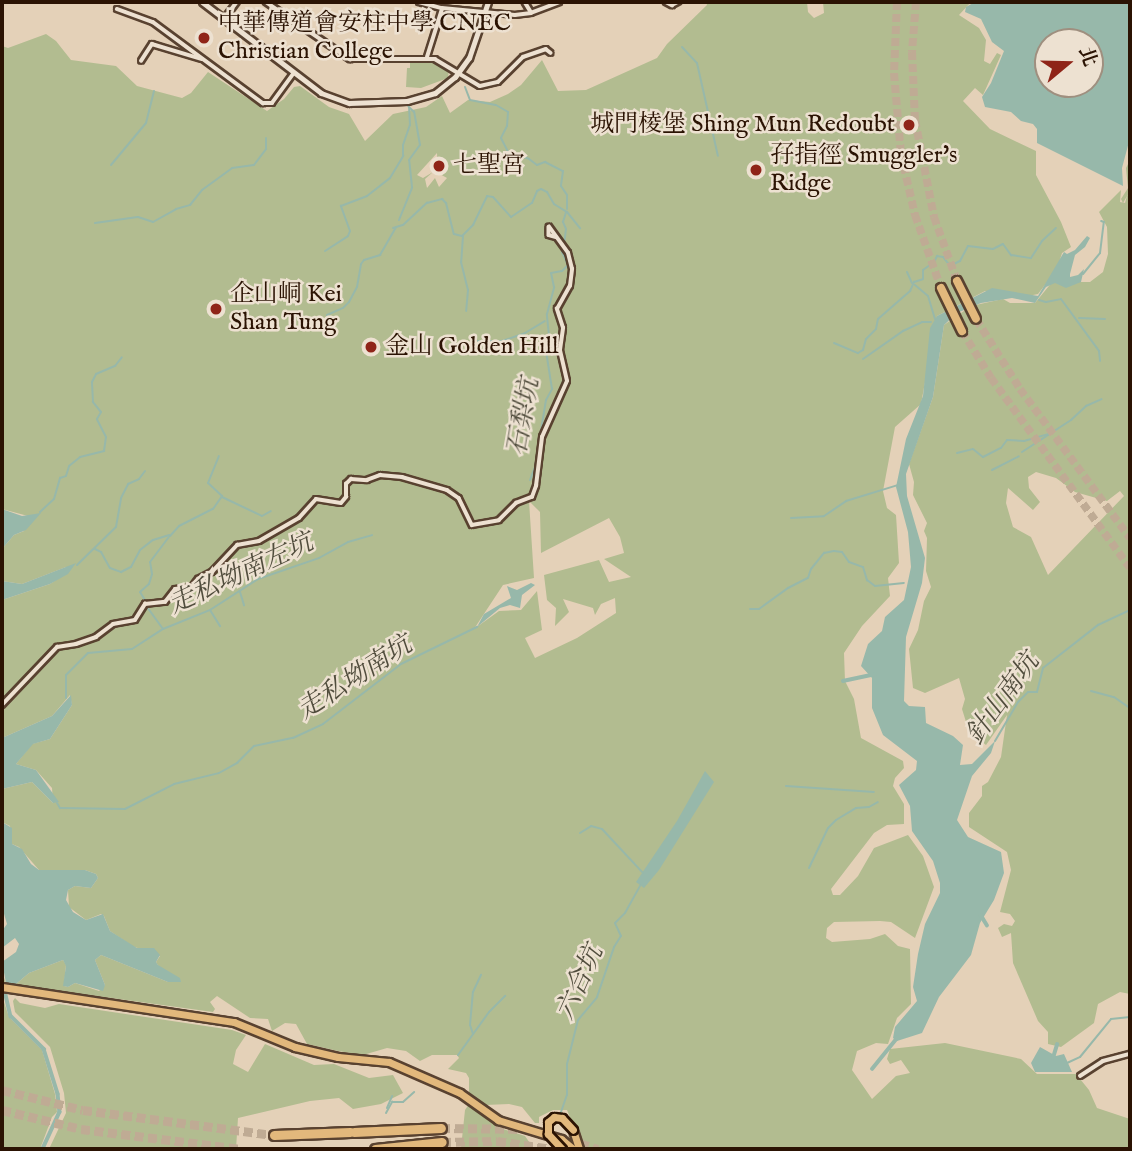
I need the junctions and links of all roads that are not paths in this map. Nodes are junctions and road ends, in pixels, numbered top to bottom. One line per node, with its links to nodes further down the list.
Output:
1 (201, 2): 16 (street)
2 (237, 2): 16 (street)
3 (266, 2): 19 (street)
4 (419, 2): 11 (street)
5 (454, 2): 13 (street)
6 (488, 2): 14 (street)
7 (525, 2): 15 (street)
8 (559, 2): 15 (street)
9 (666, 2): 10 (street)
10 (678, 2)
11 (442, 8): 13 (street); 19 (street)
12 (117, 9): 18 (street)
13 (454, 9): 14 (street)
14 (485, 10): 15 (street); 21 (street)
15 (531, 13)
16 (224, 19): 22 (street)
17 (551, 52): 21 (street)
18 (190, 53): 20 (street); 22 (street)
19 (427, 57): 21 (street)
20 (141, 61)
21 (459, 72): 22 (street)
22 (294, 73)
23 (556, 237): 28 (street)
24 (957, 281): 26 (highway)
25 (941, 288): 27 (highway)
26 (976, 319)
27 (962, 331)
28 (2, 705)
29 (2, 987): 37 (main road)
30 (1130, 1054): 31 (street)
31 (1080, 1076)
32 (441, 1128): 33 (highway)
33 (274, 1135)
34 (442, 1142): 35 (highway)
35 (375, 1149)
36 (562, 1149): 38 (main road, bridge)
37 (573, 1149)
38 (579, 1149)

